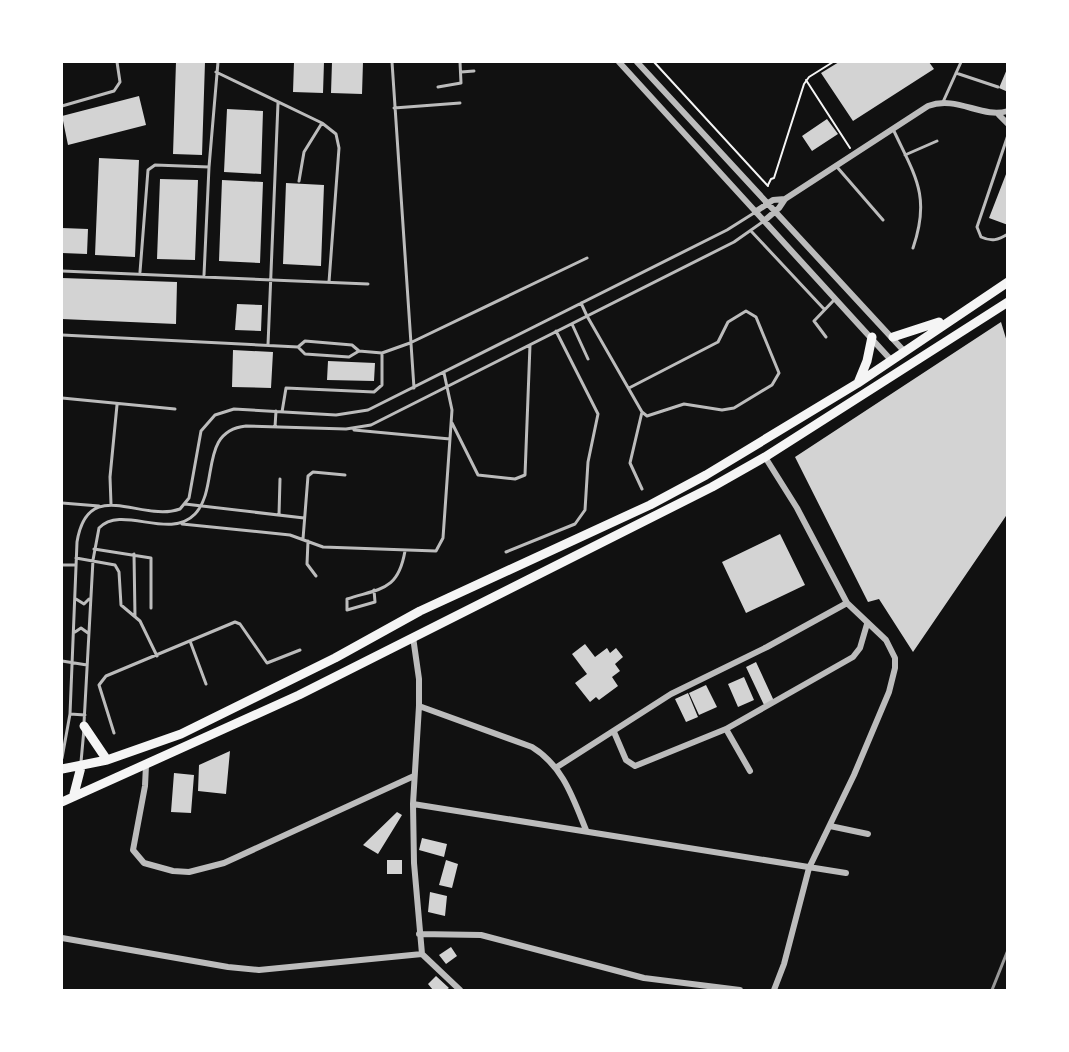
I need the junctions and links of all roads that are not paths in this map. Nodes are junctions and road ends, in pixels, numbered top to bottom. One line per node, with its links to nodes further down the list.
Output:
1 (117, 62): 17 (lane)
2 (218, 62): 9 (lane)
3 (392, 62): 18 (lane)
4 (460, 62): 10 (lane)
5 (619, 62): 32 (street)
6 (637, 62): 31 (street)
7 (961, 62): 11 (lane)
8 (474, 71): 10 (lane)
9 (216, 72): 15 (lane); 28 (lane)
10 (461, 72): 12 (lane)
11 (956, 73): 13 (lane); 14 (lane)
12 (438, 87)
13 (998, 87)
14 (943, 102): 20 (street); 23 (street)
15 (278, 103): 21 (lane); 43 (lane)
16 (460, 103): 18 (lane)
17 (62, 106)
18 (394, 108): 60 (lane)
19 (1008, 111): 20 (street)
20 (999, 115): 22 (street)
21 (322, 123): 29 (lane); 44 (lane)
22 (1008, 124)
23 (893, 129): 26 (lane); 27 (street)
24 (1008, 135): 37 (lane)
25 (937, 141): 26 (lane)
26 (905, 155): 38 (lane)
27 (836, 166): 30 (street); 34 (lane)
28 (209, 167): 41 (lane); 42 (lane)
29 (299, 181)
30 (785, 199): 31 (street); 33 (street)
31 (766, 201): 32 (street); 33 (street)
32 (755, 212): 35 (street); 50 (lane)
33 (776, 212): 35 (street); 47 (street)
34 (882, 220)
35 (764, 221): 36 (lane); 48 (street)
36 (751, 231): 51 (lane); 52 (lane)
37 (1008, 234)
38 (913, 248)
39 (587, 258): 60 (lane)
40 (62, 271): 41 (lane)
41 (140, 272): 42 (lane)
42 (204, 275): 43 (lane)
43 (269, 279): 44 (lane); 61 (lane)
44 (329, 282): 46 (lane)
45 (1008, 282): 53 (main road)
46 (368, 284)
47 (847, 288): 48 (street); 59 (street)
48 (836, 298): 51 (lane); 58 (street)
49 (1008, 302): 69 (main road)
50 (580, 303): 52 (lane); 71 (lane)
51 (824, 309): 57 (lane)
52 (587, 316): 54 (lane); 75 (lane)
53 (952, 317): 59 (main road); 65 (main road)
54 (572, 324): 55 (lane); 67 (lane)
55 (556, 332): 62 (lane); 102 (lane)
56 (62, 335): 61 (lane)
57 (826, 337)
58 (872, 337): 68 (street); 72 (main road)
59 (893, 337): 65 (street)
60 (410, 343): 66 (lane); 74 (lane)
61 (268, 345): 63 (lane)
62 (530, 345): 73 (lane); 82 (lane)
63 (298, 347): 64 (lane); 64 (lane)
64 (359, 351): 66 (lane)
65 (904, 351): 68 (main road); 69 (main road)
66 (382, 353): 80 (lane)
67 (588, 359)
68 (891, 360): 70 (main road); 72 (main road)
69 (914, 360): 70 (main road)
70 (899, 370): 86 (main road)
71 (444, 374): 73 (lane); 74 (lane)
72 (858, 383): 134 (main road)
73 (449, 387): 82 (lane); 84 (lane)
74 (414, 388): 80 (lane)
75 (629, 388): 81 (lane); 81 (lane)
76 (62, 398): 77 (lane)
77 (117, 405): 78 (lane); 91 (lane)
78 (175, 409)
79 (276, 411): 80 (lane); 83 (lane); 92 (lane)
80 (282, 412)
81 (642, 412): 89 (lane)
82 (452, 421): 85 (lane)
83 (275, 427): 84 (lane); 94 (lane)
84 (346, 429): 85 (lane)
85 (450, 439): 101 (lane)
86 (765, 457): 112 (street); 118 (main road)
87 (345, 475): 96 (lane)
88 (280, 479): 95 (lane)
89 (642, 489)
90 (62, 503): 93 (lane)
91 (111, 504): 92 (lane); 93 (lane)
92 (185, 504): 94 (lane)
93 (101, 506): 104 (lane)
94 (201, 506): 95 (lane); 97 (lane)
95 (279, 515): 96 (lane)
96 (304, 518): 98 (lane)
97 (180, 524): 98 (lane); 100 (lane)
98 (303, 539): 99 (lane)
99 (308, 541): 101 (lane); 108 (lane)
100 (94, 549): 103 (lane); 105 (lane)
101 (405, 551): 109 (lane)
102 (507, 552)
103 (134, 554): 113 (lane); 114 (lane)
104 (76, 558): 105 (lane); 107 (lane)
105 (93, 560): 111 (lane); 114 (lane)
106 (62, 565): 107 (lane)
107 (76, 565): 110 (lane)
108 (315, 576)
109 (374, 590): 109 (lane)
110 (75, 595): 111 (lane); 116 (lane)
111 (90, 597): 117 (lane)
112 (847, 603): 115 (street); 131 (street)
113 (152, 608)
114 (135, 617): 121 (lane)
115 (867, 624): 130 (street); 144 (street)
116 (74, 635): 117 (lane); 123 (lane)
117 (88, 635): 124 (lane)
118 (412, 637): 126 (street); 135 (main road)
119 (190, 641): 120 (lane); 121 (lane); 125 (lane)
120 (300, 650)
121 (157, 656): 132 (lane)
122 (62, 661): 123 (lane)
123 (73, 664): 124 (lane); 127 (lane)
124 (87, 665): 128 (lane)
125 (206, 684)
126 (419, 706): 137 (street); 140 (street)
127 (70, 714): 128 (lane); 133 (lane)
128 (85, 715): 129 (lane)
129 (84, 726): 134 (main road); 136 (lane)
130 (726, 729): 131 (street); 139 (street)
131 (614, 732): 137 (street)
132 (114, 733)
133 (62, 759)
134 (107, 760): 136 (main road)
135 (146, 765): 140 (street); 141 (main road)
136 (81, 767): 138 (main road); 141 (main road)
137 (557, 767): 145 (street)
138 (62, 769)
139 (750, 771)
140 (414, 776): 143 (street)
141 (74, 794): 142 (main road)
142 (62, 802)
143 (413, 804): 145 (street); 149 (street)
144 (830, 826): 146 (street); 147 (street)
145 (586, 830): 147 (street)
146 (868, 834)
147 (809, 868): 148 (street); 154 (street)
148 (846, 873)
149 (419, 934): 151 (street); 153 (street)
150 (62, 938): 151 (street)
151 (422, 954): 152 (street)
152 (460, 990)
153 (740, 990)
154 (774, 990)

